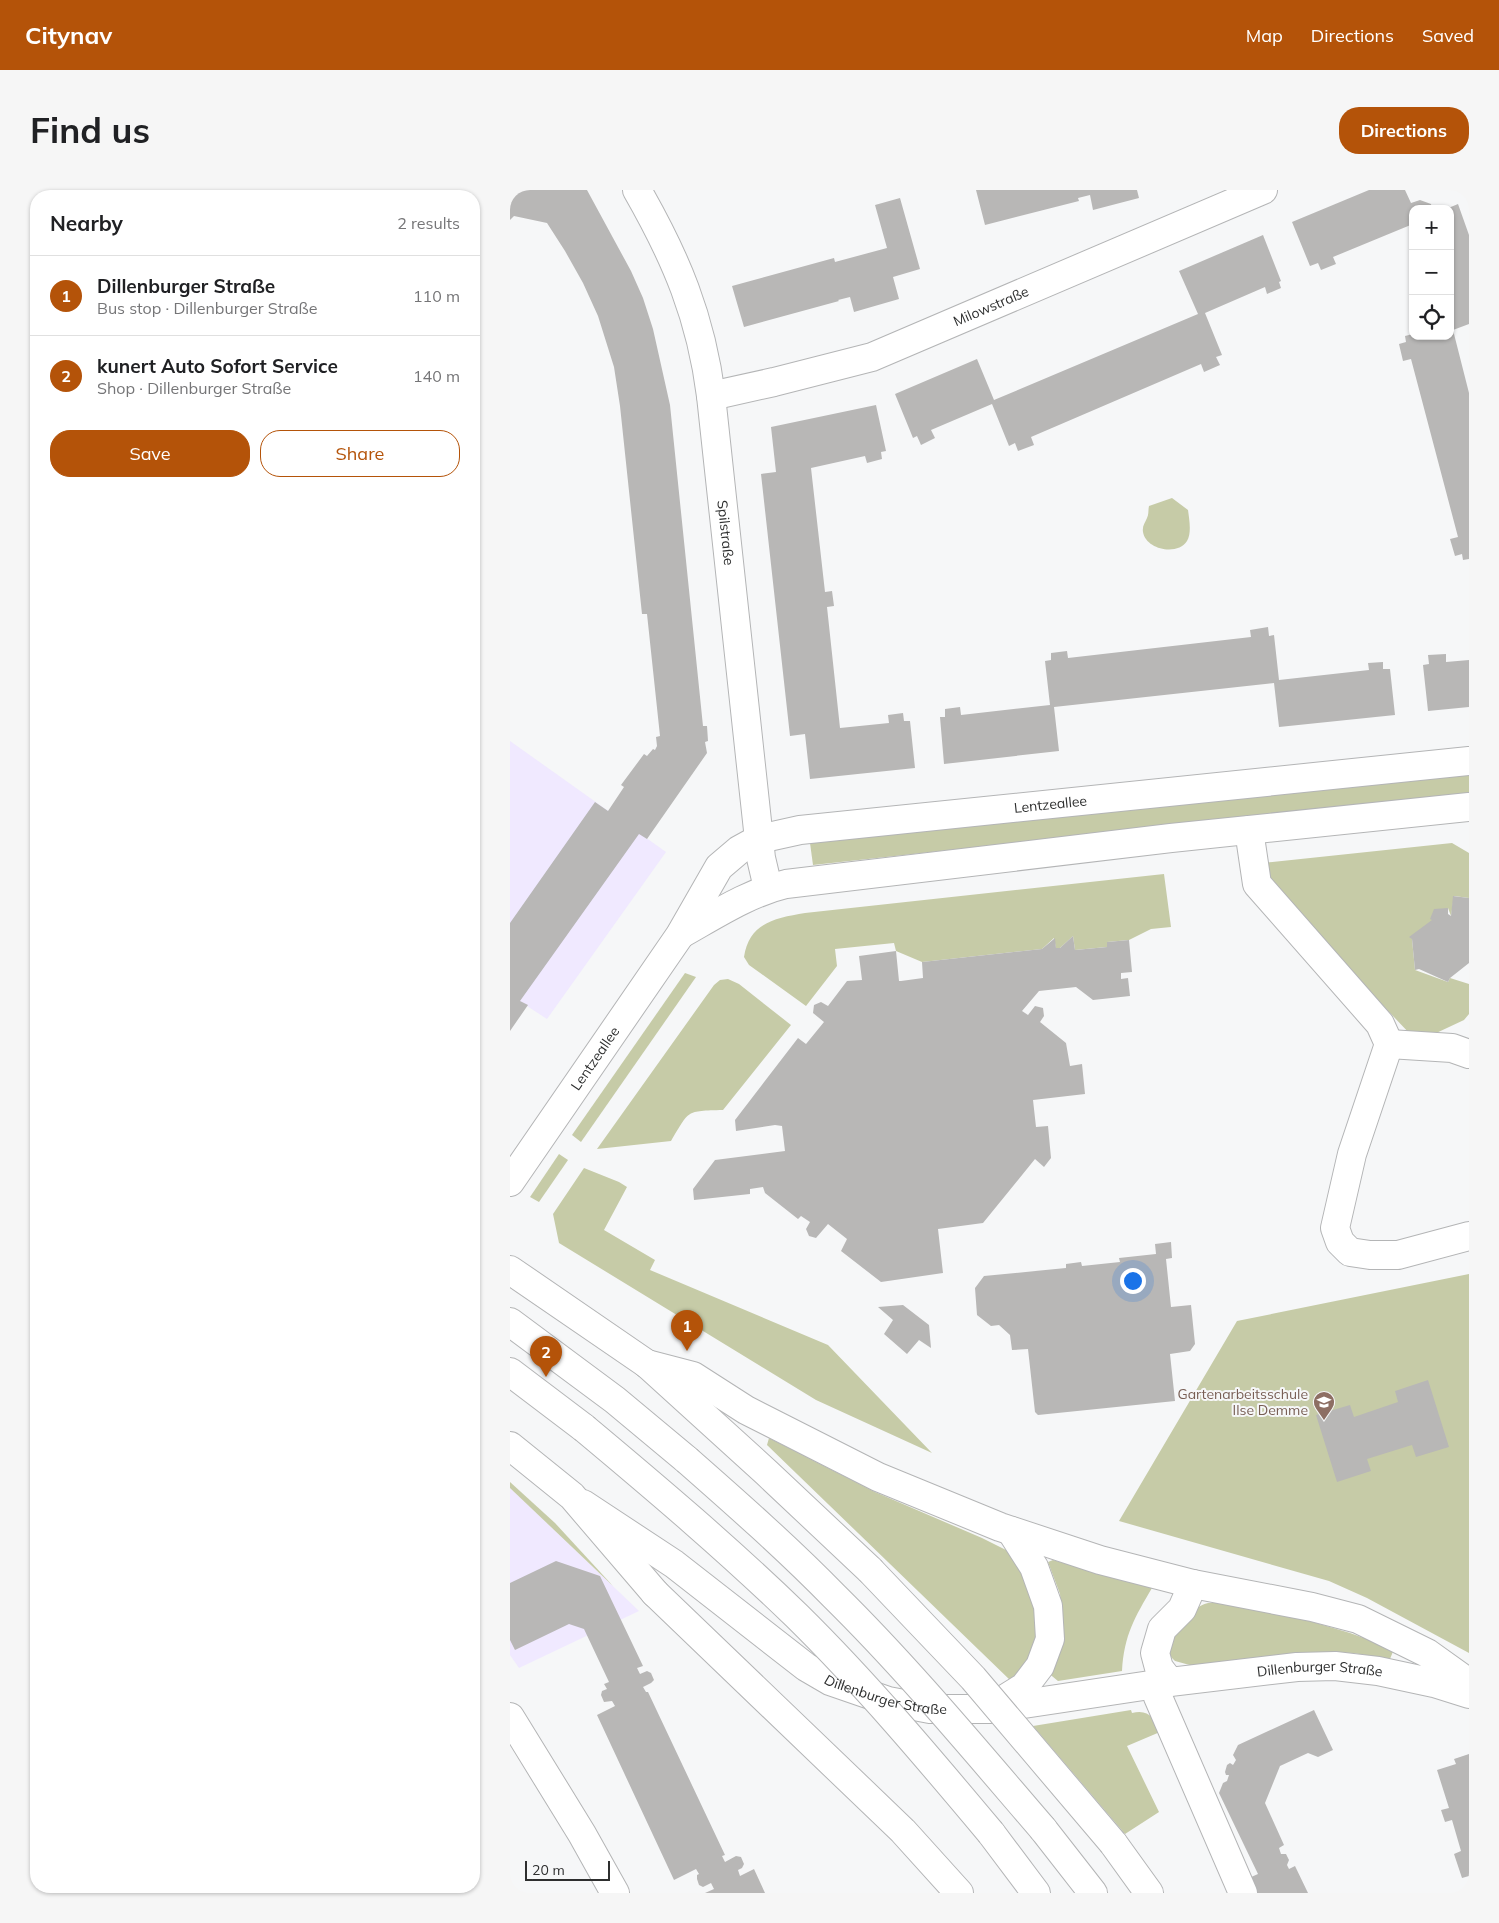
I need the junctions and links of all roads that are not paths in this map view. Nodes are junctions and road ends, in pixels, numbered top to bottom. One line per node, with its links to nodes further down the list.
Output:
1 (637, 190): 3 (main road, Spilstraße)
2 (1262, 190): 3 (main road, Milowstraße)
3 (711, 396): 7 (main road, Spilstraße)
4 (1469, 761): 7 (main road, Lentzeallee)
5 (1469, 807): 6 (main road, Lentzeallee)
6 (1249, 830): 8 (main road, Lentzeallee); 10 (main road)
7 (758, 839): 8 (main road, Spilstraße); 9 (main road, Lentzeallee)
8 (768, 888): 9 (main road, Lentzeallee)
9 (680, 935): 12 (main road, Lentzeallee)
10 (1389, 1044): 11 (main road); 13 (main road)
11 (1469, 1054)
12 (510, 1182)
13 (1469, 1236)
14 (510, 1270): 16 (main road)
15 (510, 1322): 30 (main road, bridge)
16 (647, 1364): 20 (main road); 31 (main road, bridge)
17 (510, 1372): 29 (main road, bridge)
18 (510, 1446): 19 (main road, Dillenburger Straße)
19 (572, 1496): 25 (main road, Dillenburger Straße); 28 (main road, Dillenburger Straße)
20 (1011, 1531): 21 (main road); 25 (main road)
21 (1193, 1584): 22 (main road); 23 (main road)
22 (1163, 1683): 24 (main road, Dillenburger Straße); 25 (main road, Dillenburger Straße); 32 (main road)
23 (1469, 1683)
24 (1469, 1694)
25 (990, 1709)
26 (510, 1717): 27 (main road)
27 (615, 1893)
28 (959, 1893)
29 (1036, 1893)
30 (1093, 1893)
31 (1149, 1893)
32 (1243, 1893)

